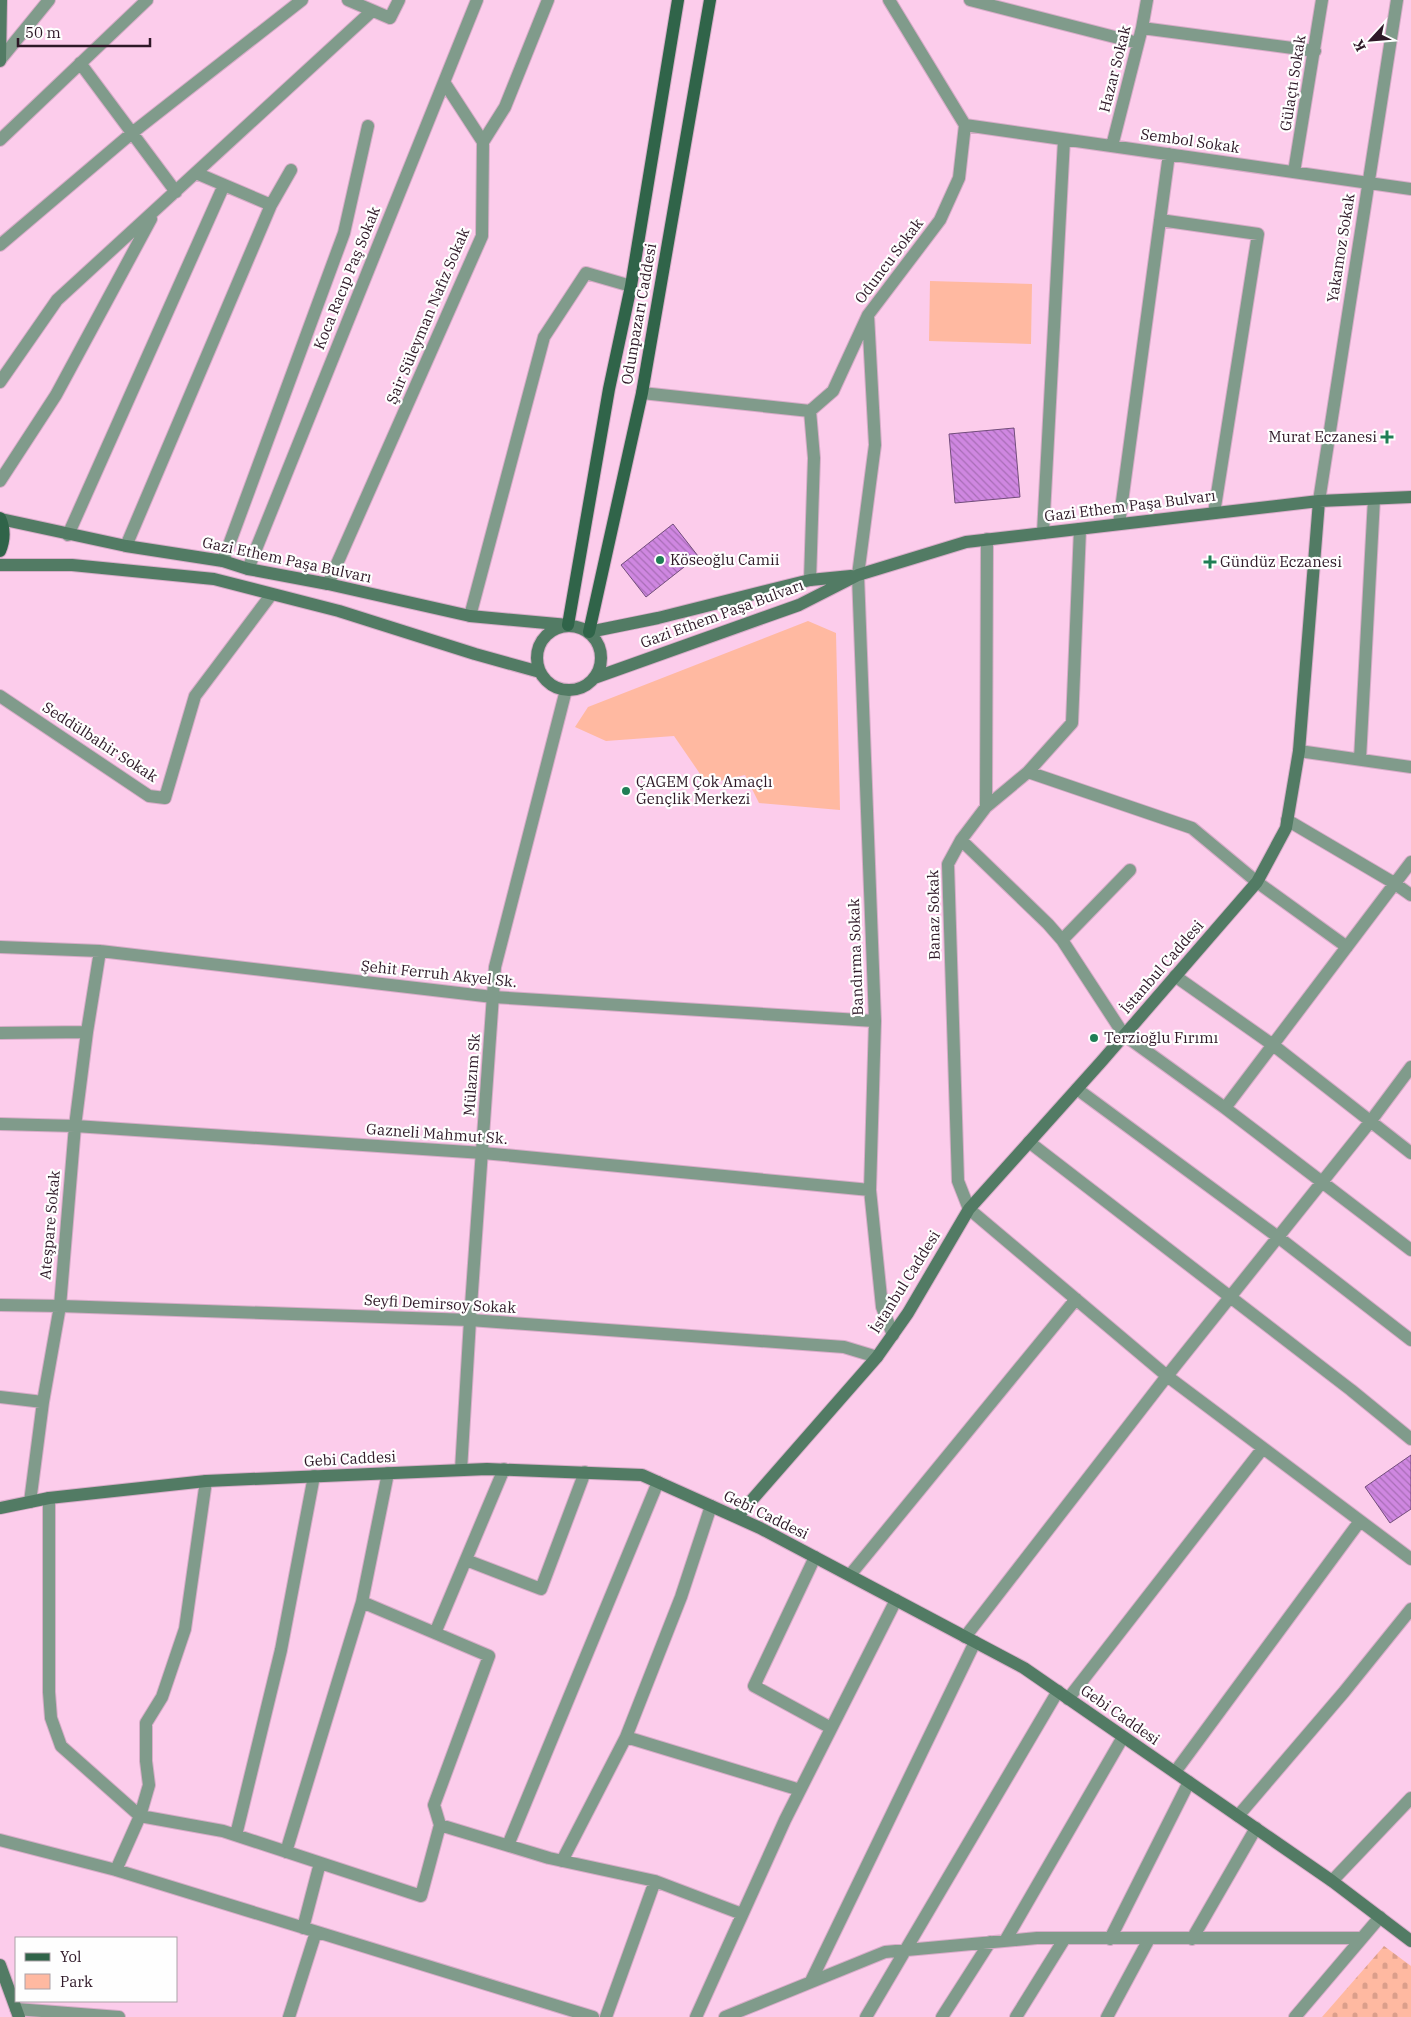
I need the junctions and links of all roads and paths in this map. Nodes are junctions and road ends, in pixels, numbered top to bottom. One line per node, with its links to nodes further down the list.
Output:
1 (1, 0): 20 (main road)
2 (50, 0): 20 (street)
3 (147, 0): 21 (street)
4 (302, 0): 25 (street)
5 (348, 0): 16 (street)
6 (399, 0): 16 (street)
7 (477, 0): 22 (street, Koca Racıp Paş Sokak)
8 (548, 0): 28 (street)
9 (678, 0): 42 (main road, Odunpazarı Caddesi)
10 (710, 0): 45 (main road, Odunpazarı Caddesi)
11 (889, 0): 24 (street)
12 (970, 0): 18 (street)
13 (1147, 0): 17 (street, Hazar Sokak)
14 (1322, 0): 19 (street, Gülaçtı Sokak)
15 (1396, 0): 34 (street, Yakamoz Sokak)
16 (372, 11): 33 (street)
17 (1142, 28): 18 (street, Hazar Sokak); 19 (street)
18 (1138, 43): 29 (street, Hazar Sokak)
19 (1315, 51): 32 (street, Gülaçtı Sokak)
20 (0, 60)
21 (80, 63): 25 (street); 26 (street)
22 (444, 82): 28 (street); 62 (street, Koca Racıp Paş Sokak)
23 (368, 126): 60 (street)
24 (965, 126): 27 (street, Sembol Sokak); 43 (street, Oduncu Sokak)
25 (132, 133): 37 (street); 41 (street)
26 (0, 140)
27 (1064, 140): 29 (street, Sembol Sokak); 55 (street)
28 (483, 142): 65 (street, Şair Süleyman Nafız Sokak)
29 (1112, 146): 30 (street, Sembol Sokak)
30 (1169, 154): 32 (street, Sembol Sokak); 40 (street)
31 (292, 170): 38 (street)
32 (1294, 172): 34 (street, Sembol Sokak)
33 (196, 173): 35 (street); 37 (street)
34 (1367, 182): 36 (street, Sembol Sokak); 50 (street, Yakamoz Sokak)
35 (224, 185): 38 (street); 56 (street)
36 (1411, 189)
37 (176, 192): 39 (street)
38 (271, 205): 58 (street)
39 (156, 210): 44 (street); 47 (street)
40 (1160, 220): 51 (street); 53 (street)
41 (0, 245)
42 (631, 286): 67 (street); 68 (main road, Odunpazarı Caddesi)
43 (868, 314): 46 (street, Oduncu Sokak); 63 (street, Bandırma Sokak)
44 (0, 382)
45 (642, 393): 46 (street); 69 (main road, Odunpazarı Caddesi)
46 (810, 411): 64 (street)
47 (0, 480)
48 (1411, 497): 49 (main road, Gazi Ethem Paşa Bulvarı)
49 (1374, 498): 50 (main road, Gazi Ethem Paşa Bulvarı); 75 (street)
50 (1319, 501): 51 (main road, Gazi Ethem Paşa Bulvarı); 74 (main road, İstanbul Caddesi)
51 (1214, 513): 53 (main road, Gazi Ethem Paşa Bulvarı)
52 (1, 518): 56 (main road, Gazi Ethem Paşa Bulvarı); 59 (main road)
53 (1119, 524): 54 (main road, Gazi Ethem Paşa Bulvarı)
54 (1080, 529): 55 (main road, Gazi Ethem Paşa Bulvarı); 77 (street, Banaz Sokak)
55 (1043, 533): 57 (main road, Gazi Ethem Paşa Bulvarı)
56 (68, 535): 58 (main road, Gazi Ethem Paşa Bulvarı)
57 (987, 539): 63 (main road, Gazi Ethem Paşa Bulvarı); 78 (street)
58 (126, 546): 60 (main road, Gazi Ethem Paşa Bulvarı)
59 (0, 551)
60 (223, 561): 62 (main road, Gazi Ethem Paşa Bulvarı)
61 (0, 565): 66 (main road)
62 (248, 569): 65 (main road, Gazi Ethem Paşa Bulvarı)
63 (858, 576): 64 (main road, Gazi Ethem Paşa Bulvarı); 71 (main road, Gazi Ethem Paşa Bulvarı); 92 (street, Bandırma Sokak)
64 (810, 580): 69 (main road, Gazi Ethem Paşa Bulvarı)
65 (328, 584): 67 (main road, Gazi Ethem Paşa Bulvarı)
66 (271, 595): 70 (main road); 73 (street, Seddülbahir Sokak)
67 (470, 616): 68 (main road, Gazi Ethem Paşa Bulvarı)
68 (568, 625): 69 (main road); 70 (main road)
69 (589, 632): 71 (main road)
70 (540, 672): 72 (main road)
71 (594, 678): 72 (main road)
72 (566, 690): 91 (street, Mülazım Sk)
73 (0, 696)
74 (1299, 751): 75 (street); 79 (main road, İstanbul Caddesi)
75 (1360, 760): 76 (street)
76 (1411, 767)
77 (1028, 772): 78 (street, Banaz Sokak); 83 (street)
78 (986, 807): 80 (street, Banaz Sokak)
79 (1287, 820): 83 (main road, İstanbul Caddesi); 84 (street)
80 (961, 840): 86 (street); 108 (street, Banaz Sokak)
81 (1411, 862): 84 (street)
82 (1130, 870): 86 (street)
83 (1257, 882): 88 (street); 90 (main road, İstanbul Caddesi)
84 (1394, 883): 85 (street); 88 (street)
85 (1411, 895)
86 (1062, 940): 95 (street)
87 (0, 947): 89 (street, Şehit Ferruh Akyel Sk.)
88 (1346, 947): 96 (street)
89 (100, 951): 91 (street, Şehit Ferruh Akyel Sk.); 93 (street, Ateşpare Sokak)
90 (1175, 976): 95 (main road, İstanbul Caddesi); 96 (street)
91 (493, 997): 92 (street, Şehit Ferruh Akyel Sk.); 104 (street, Mülazım Sk)
92 (875, 1021): 107 (street, Bandırma Sokak)
93 (87, 1032): 94 (street); 102 (street, Ateşpare Sokak)
94 (0, 1033)
95 (1124, 1035): 98 (main road, İstanbul Caddesi); 99 (street)
96 (1273, 1045): 99 (street); 100 (street)
97 (1411, 1067): 100 (street)
98 (1077, 1088): 103 (main road, İstanbul Caddesi); 109 (street)
99 (1225, 1108): 106 (street)
100 (1370, 1122): 105 (street); 106 (street)
101 (0, 1124): 102 (street, Gazneli Mahmut Sk.)
102 (75, 1126): 104 (street, Gazneli Mahmut Sk.); 114 (street, Ateşpare Sokak)
103 (1029, 1142): 108 (main road, İstanbul Caddesi); 111 (street)
104 (483, 1153): 107 (street, Gazneli Mahmut Sk.); 115 (street, Mülazım Sk)
105 (1411, 1153)
106 (1322, 1182): 109 (street); 110 (street)
107 (870, 1190): 116 (street, Bandırma Sokak)
108 (969, 1208): 112 (street); 116 (main road, İstanbul Caddesi)
109 (1278, 1236): 111 (street); 117 (street)
110 (1411, 1250)
111 (1229, 1297): 119 (street); 122 (street)
112 (1076, 1299): 119 (street); 140 (street)
113 (0, 1305): 114 (street, Seyfi Demirsoy Sokak)
114 (60, 1306): 115 (street, Seyfi Demirsoy Sokak); 121 (street, Ateşpare Sokak)
115 (470, 1320): 118 (street, Seyfi Demirsoy Sokak); 125 (street, Mülazım Sk)
116 (893, 1335): 118 (main road, İstanbul Caddesi)
117 (1411, 1340)
118 (877, 1357): 135 (main road, İstanbul Caddesi)
119 (1166, 1376): 123 (street); 145 (street)
120 (0, 1397): 121 (street)
121 (43, 1402): 132 (street, Ateşpare Sokak)
122 (1411, 1439)
123 (1263, 1448): 136 (street); 146 (street)
124 (504, 1469): 125 (main road, Gebi Caddesi); 126 (main road, Gebi Caddesi); 139 (street)
125 (461, 1470): 127 (main road, Gebi Caddesi)
126 (585, 1472): 130 (main road, Gebi Caddesi); 139 (street)
127 (388, 1473): 128 (main road, Gebi Caddesi); 142 (street)
128 (314, 1476): 129 (main road, Gebi Caddesi); 158 (street)
129 (206, 1481): 131 (main road, Gebi Caddesi); 154 (street)
130 (658, 1482): 133 (main road, Gebi Caddesi); 160 (street)
131 (48, 1498): 132 (main road, Gebi Caddesi); 154 (street)
132 (30, 1502): 134 (main road, Gebi Caddesi)
133 (711, 1506): 135 (main road, Gebi Caddesi); 149 (street)
134 (0, 1508)
135 (737, 1517): 137 (main road, Gebi Caddesi)
136 (1360, 1521): 138 (street); 150 (street)
137 (815, 1557): 140 (main road, Gebi Caddesi); 147 (street)
138 (1411, 1559)
139 (466, 1560): 144 (street)
140 (850, 1575): 141 (main road, Gebi Caddesi)
141 (896, 1600): 145 (main road, Gebi Caddesi); 147 (street)
142 (362, 1602): 144 (street); 161 (street)
143 (1411, 1608): 155 (street)
144 (435, 1633): 156 (street)
145 (970, 1639): 146 (main road, Gebi Caddesi); 182 (street)
146 (1063, 1695): 148 (main road, Gebi Caddesi); 179 (street)
147 (831, 1728): 152 (street)
148 (1124, 1737): 150 (main road, Gebi Caddesi); 176 (street)
149 (626, 1738): 152 (street); 162 (street)
150 (1175, 1772): 151 (main road, Gebi Caddesi)
151 (1189, 1782): 155 (main road, Gebi Caddesi); 173 (street)
152 (800, 1790): 167 (street)
153 (1411, 1798): 166 (street)
154 (140, 1816): 158 (street); 164 (street)
155 (1238, 1816): 157 (main road, Gebi Caddesi)
156 (440, 1825): 160 (street); 163 (street)
157 (1256, 1828): 166 (main road, Gebi Caddesi); 175 (street)
158 (236, 1835): 161 (street)
159 (0, 1840): 164 (street)
160 (508, 1845): 162 (street)
161 (286, 1852): 163 (street)
162 (562, 1861): 165 (street)
163 (320, 1863): 169 (street)
164 (116, 1870): 169 (street)
165 (655, 1881): 167 (street); 187 (street)
166 (1332, 1881): 168 (main road, Gebi Caddesi)
167 (742, 1914): 188 (street)
168 (1380, 1917): 172 (street); 177 (main road, Gebi Caddesi)
169 (303, 1928): 170 (street)
170 (316, 1932): 185 (street); 186 (street)
171 (1065, 1938): 173 (street); 176 (street); 192 (street)
172 (1362, 1938): 175 (street); 194 (street)
173 (1110, 1939): 174 (street)
174 (1148, 1939): 175 (street); 193 (street)
175 (1192, 1939)
176 (1005, 1941): 178 (street)
177 (1411, 1941)
178 (990, 1942): 179 (street); 191 (street)
179 (906, 1950): 182 (street); 190 (street)
180 (0, 1965): 181 (main road)
181 (3, 1980): 183 (main road)
182 (811, 1981): 189 (street)
183 (17, 2013): 184 (street)
184 (119, 2017)
185 (289, 2017)
186 (593, 2017)
187 (606, 2017)
188 (696, 2017)
189 (725, 2017)
190 (866, 2017)
191 (942, 2017)
192 (1016, 2017)
193 (1107, 2017)
194 (1295, 2017)

